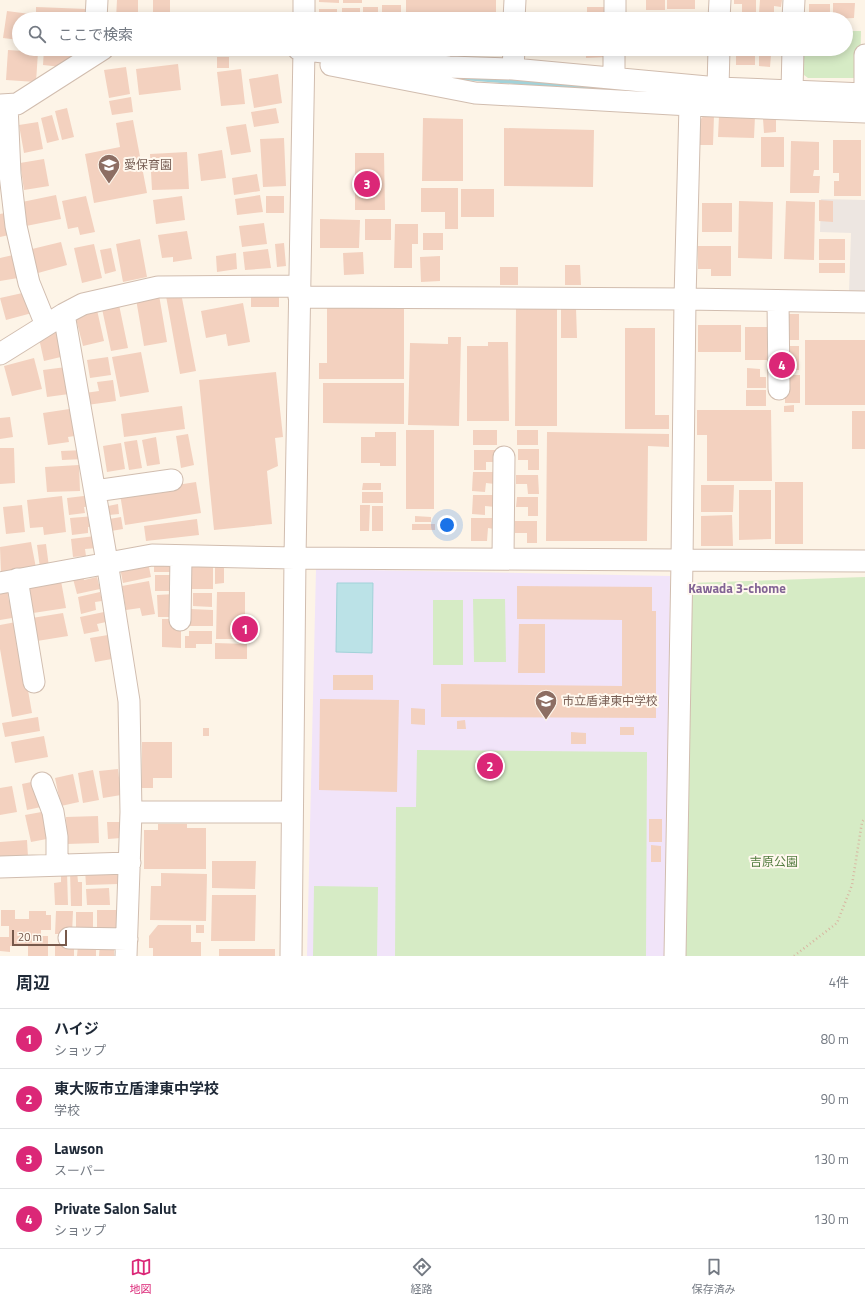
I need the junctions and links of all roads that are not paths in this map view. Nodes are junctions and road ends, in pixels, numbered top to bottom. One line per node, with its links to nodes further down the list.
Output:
1 (97, 0): 7 (street)
2 (304, 0): 8 (street)
3 (515, 0): 9 (street)
4 (615, 0): 10 (street)
5 (720, 0): 11 (street)
6 (794, 0): 12 (street)
7 (96, 12)
8 (304, 12)
9 (514, 12)
10 (614, 12)
11 (719, 12)
12 (794, 12)
13 (865, 55): 25 (street)
14 (92, 56): 26 (street)
15 (304, 56): 29 (street)
16 (316, 56): 27 (street)
17 (360, 56): 21 (street)
18 (614, 56): 22 (street)
19 (719, 56): 23 (street)
20 (793, 56): 24 (street)
21 (514, 59): 22 (street)
22 (614, 78): 23 (street)
23 (718, 88): 24 (street)
24 (792, 91): 25 (street)
25 (865, 93)
26 (4, 105): 34 (street)
27 (690, 105): 28 (street); 30 (street)
28 (865, 112)
29 (299, 292): 30 (street); 33 (street); 41 (street)
30 (685, 299): 31 (street); 43 (street)
31 (778, 301): 32 (street); 36 (street)
32 (865, 302)
33 (64, 314): 34 (street); 39 (street)
34 (46, 325): 35 (street)
35 (0, 354)
36 (779, 389)
37 (504, 457): 42 (street)
38 (172, 480): 39 (street)
39 (95, 491): 45 (street)
40 (181, 556): 41 (street); 45 (street); 47 (street)
41 (295, 558): 42 (street); 51 (street)
42 (503, 559): 43 (street)
43 (682, 561): 44 (street); 58 (street)
44 (865, 561)
45 (107, 562): 46 (street); 50 (street)
46 (8, 581): 48 (street)
47 (180, 620)
48 (34, 682)
49 (42, 783): 53 (street)
50 (131, 812): 51 (street); 52 (street)
51 (292, 812): 57 (street)
52 (130, 863): 53 (street); 56 (street)
53 (56, 865): 54 (street)
54 (0, 866)
55 (69, 938): 56 (street)
56 (127, 948)
57 (291, 956)
58 (675, 956)

